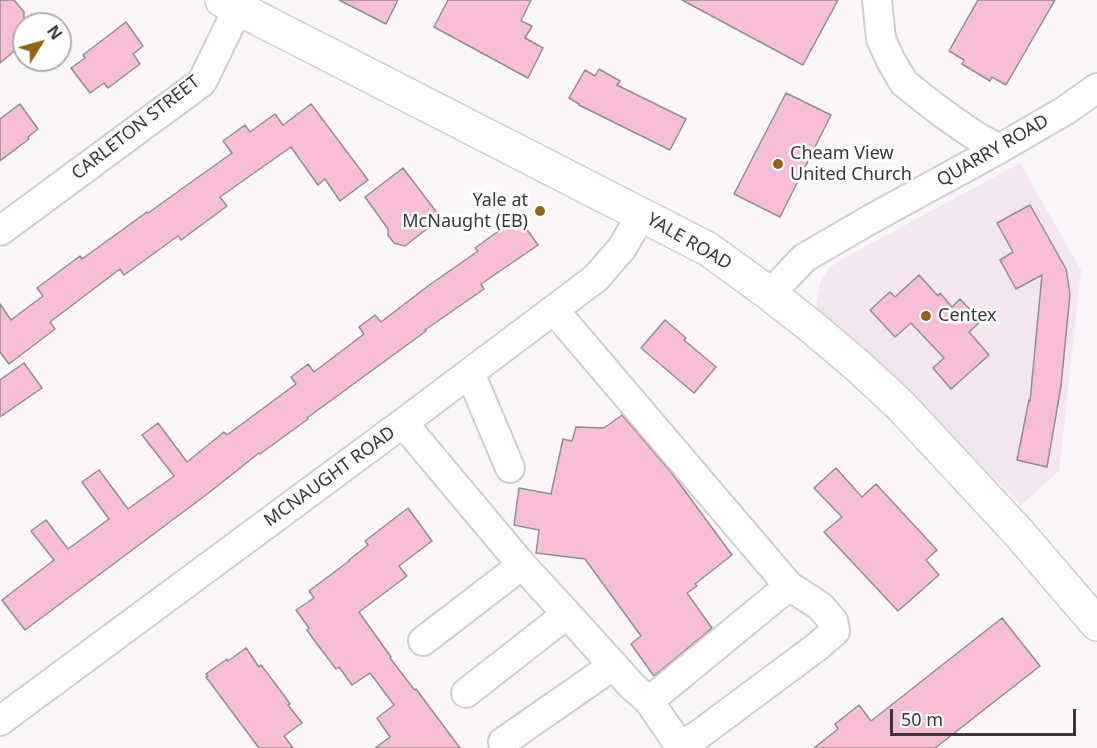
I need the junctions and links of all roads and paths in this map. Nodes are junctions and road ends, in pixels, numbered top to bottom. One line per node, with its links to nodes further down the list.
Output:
1 (877, 0): 4 (street)
2 (234, 3): 5 (main road, YALE ROAD); 6 (street, CARLETON STREET)
3 (1097, 88): 4 (street, QUARRY ROAD)
4 (999, 150): 7 (street, QUARRY ROAD)
5 (641, 215): 7 (main road, YALE ROAD); 8 (street, MCNAUGHT ROAD)
6 (0, 231)
7 (770, 294): 15 (main road, YALE ROAD)
8 (554, 310): 9 (street, MCNAUGHT ROAD); 13 (street)
9 (470, 373): 10 (street, MCNAUGHT ROAD); 11 (street)
10 (402, 423): 12 (street); 20 (street, MCNAUGHT ROAD)
11 (510, 468)
12 (522, 565): 14 (street); 16 (street)
13 (789, 586): 19 (street); 19 (street)
14 (567, 614): 17 (street); 18 (street)
15 (1097, 624)
16 (423, 640)
17 (614, 665): 19 (street); 21 (street)
18 (466, 693)
19 (649, 701)
20 (0, 721)
21 (503, 742)

